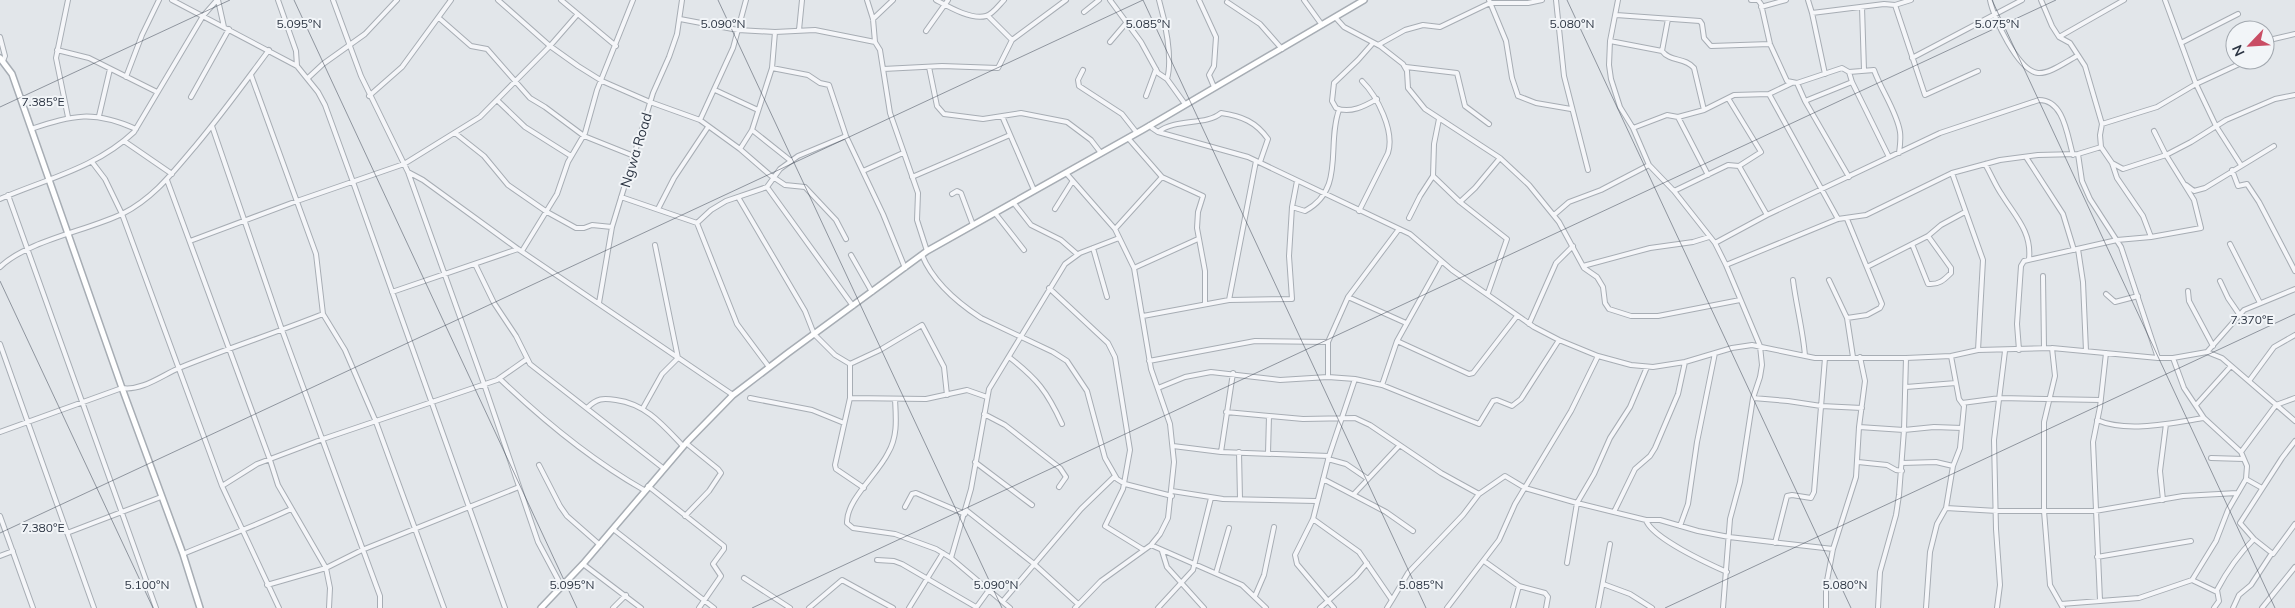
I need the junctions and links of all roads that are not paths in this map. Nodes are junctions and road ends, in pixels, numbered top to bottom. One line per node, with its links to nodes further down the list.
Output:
1 (68, 0): 85 (street)
2 (159, 0): 107 (street)
3 (172, 0): 53 (street)
4 (217, 0): 53 (street); 63 (street)
5 (278, 0): 91 (street)
6 (333, 0): 81 (street)
7 (390, 0): 43 (street)
8 (396, 0): 43 (street)
9 (450, 0): 57 (street)
10 (498, 0): 82 (street)
11 (561, 0): 52 (street)
12 (633, 0): 83 (street)
13 (682, 0): 58 (street, Ngwa Road)
14 (746, 0): 65 (street)
15 (802, 0): 66 (street)
16 (867, 0): 59 (street)
17 (893, 0): 59 (street)
18 (936, 0): 44 (street)
19 (948, 0): 44 (street)
20 (1004, 0): 54 (street)
21 (1066, 0): 73 (street)
22 (1099, 0): 48 (street)
23 (1110, 0): 61 (street)
24 (1158, 0): 109 (street)
25 (1199, 0): 117 (street)
26 (1304, 0): 62 (street)
27 (1364, 0): 56 (street)
28 (1542, 0): 40 (street)
29 (1556, 0): 132 (street)
30 (1618, 0): 55 (street)
31 (1751, 0): 46 (street)
32 (1786, 0): 46 (street)
33 (1808, 0): 49 (street)
34 (1911, 0): 45 (street)
35 (1990, 0): 50 (street)
36 (2022, 0): 50 (street)
37 (2041, 0): 71 (street)
38 (2124, 0): 71 (street)
39 (2165, 0): 78 (street)
40 (1490, 1): 80 (street); 132 (street)
41 (1227, 2): 84 (street)
42 (1883, 2): 45 (street); 47 (street)
43 (392, 5): 81 (street)
44 (946, 5): 54 (street); 67 (street)
45 (1895, 5): 89 (street)
46 (1761, 7): 79 (street)
47 (1862, 7): 49 (street); 101 (street)
48 (1084, 12)
49 (1812, 14): 105 (street)
50 (1993, 14): 88 (street); 89 (street)
51 (2238, 14): 78 (street)
52 (577, 15): 82 (street); 83 (street)
53 (203, 16): 63 (street); 119 (street)
54 (988, 16): 73 (street)
55 (1616, 16): 60 (street); 74 (street)
56 (1335, 17): 62 (street); 77 (street)
57 (439, 18): 112 (street); 122 (street)
58 (680, 19): 65 (street); 130 (street, Ngwa Road)
59 (873, 19): 75 (street)
60 (1668, 19): 79 (street); 87 (street)
61 (1127, 22): 76 (street); 98 (street)
62 (1322, 25): 84 (street)
63 (224, 26): 64 (street)
64 (229, 29): 86 (street); 124 (street)
65 (738, 30): 68 (street); 118 (street)
66 (799, 30): 68 (street); 75 (street)
67 (926, 31)
68 (774, 32): 95 (street)
69 (2295, 34): 72 (street)
70 (0, 37): 90 (street)
71 (2059, 37): 88 (street)
72 (2275, 39)
73 (1012, 40): 93 (street)
74 (1610, 41): 87 (street); 148 (street)
75 (875, 42): 97 (street)
76 (1110, 42)
77 (1373, 43): 80 (street); 134 (street)
78 (2181, 43): 116 (street)
79 (1770, 44): 114 (street)
80 (1378, 45): 94 (street)
81 (349, 46): 108 (street); 122 (street)
82 (550, 46): 110 (street); 112 (street)
83 (616, 46): 110 (street)
84 (1282, 49): 117 (street)
85 (57, 50): 96 (street); 138 (street)
86 (269, 50): 91 (street); 106 (street)
87 (1662, 51): 135 (street)
88 (2078, 56): 143 (street)
89 (1912, 58): 103 (street)
90 (1, 59): 92 (street)
91 (297, 66): 108 (street)
92 (8, 67): 99 (street); 149 (street)
93 (929, 67): 97 (street); 137 (street)
94 (1406, 67): 140 (street); 142 (street)
95 (772, 68): 133 (street); 158 (street)
96 (110, 69): 107 (street); 136 (street)
97 (883, 69): 166 (street)
98 (1156, 69): 109 (street); 123 (street)
99 (0, 70)
100 (1083, 70): 153 (street)
101 (1864, 70): 104 (street); 165 (street)
102 (2226, 70): 116 (street)
103 (1978, 71)
104 (1850, 72): 105 (street); 113 (street)
105 (1825, 74): 115 (street)
106 (251, 75): 145 (street); 212 (street)
107 (126, 77): 119 (street)
108 (308, 78): 199 (street)
109 (1167, 79): 131 (street)
110 (602, 81): 130 (street); 157 (street)
111 (1362, 81): 126 (street)
112 (514, 82): 127 (street); 157 (street)
113 (1852, 82): 128 (street); 171 (street)
114 (1792, 83): 115 (street); 120 (street)
115 (1797, 83): 128 (street)
116 (2196, 84): 143 (street); 146 (street)
117 (1214, 87): 131 (street)
118 (715, 90): 133 (street); 141 (street)
119 (157, 92): 150 (street)
120 (1769, 94): 125 (street); 205 (street)
121 (2294, 95): 129 (street); 146 (street)
122 (369, 96): 178 (street)
123 (1146, 96)
124 (191, 97)
125 (1728, 98): 135 (street); 182 (street)
126 (1377, 99): 134 (street); 218 (street)
127 (497, 100): 155 (street); 169 (street)
128 (1804, 101): 195 (street)
129 (2295, 101)
130 (650, 102): 141 (street); 170 (street, Ngwa Road)
131 (1185, 104): 144 (street)
132 (1571, 109): 183 (street)
133 (758, 110): 151 (street)
134 (1339, 110): 207 (street)
135 (1704, 110): 139 (street)
136 (99, 116): 138 (street); 150 (street)
137 (1002, 116): 156 (street); 164 (street)
138 (68, 117): 149 (street)
139 (1678, 117): 148 (street); 190 (street)
140 (1439, 119): 173 (street); 191 (street)
141 (700, 120): 147 (street)
142 (1489, 124)
143 (2102, 124): 162 (street)
144 (1150, 125): 153 (street); 154 (street)
145 (212, 126): 189 (street); 228 (street)
146 (2216, 126): 168 (street); 181 (street)
147 (708, 127): 163 (street); 216 (street)
148 (1633, 128): 180 (street)
149 (31, 129): 196 (street)
150 (136, 129): 160 (street)
151 (752, 130): 163 (street); 174 (street)
152 (2154, 131): 168 (street)
153 (1137, 132): 159 (street)
154 (1158, 132): 175 (street); 175 (street)
155 (455, 133): 178 (street); 219 (street)
156 (1010, 135): 193 (street); 203 (street)
157 (584, 136): 169 (street); 170 (street)
158 (846, 136): 174 (street); 185 (street)
159 (1128, 138): 164 (street); 194 (street)
160 (124, 141): 176 (street); 189 (street)
161 (2274, 146): 181 (street)
162 (2101, 147): 167 (street); 177 (street)
163 (740, 148): 192 (street)
164 (1101, 152): 187 (street)
165 (1899, 152): 167 (street); 171 (street)
166 (903, 153): 185 (street); 193 (street)
167 (2076, 154): 172 (street); 241 (street)
168 (2166, 155): 177 (street); 201 (street)
169 (571, 156): 219 (street)
170 (634, 156): 209 (street, Ngwa Road)
171 (1890, 157): 195 (street)
172 (2026, 157): 179 (street); 250 (street)
173 (1500, 158): 214 (street); 223 (street)
174 (791, 161): 192 (street)
175 (1258, 161): 198 (street); 282 (street)
176 (92, 162): 196 (street); 222 (street)
177 (2112, 163): 237 (street)
178 (404, 164): 186 (street); 199 (street)
179 (1985, 164): 188 (street); 257 (street)
180 (1649, 165): 204 (street); 223 (street)
181 (2241, 165): 184 (street)
182 (1739, 166): 190 (street); 224 (street)
183 (1588, 170)
184 (2232, 170): 201 (street); 266 (street)
185 (863, 171): 264 (street)
186 (408, 172): 251 (street); 267 (street)
187 (1066, 173): 200 (street); 203 (street)
188 (1952, 173): 220 (street); 227 (street)
189 (172, 174): 197 (street)
190 (1708, 175): 204 (street)
191 (1433, 176): 214 (street); 225 (street)
192 (774, 177): 202 (street); 239 (street)
193 (912, 177): 253 (street)
194 (1162, 177): 232 (street); 240 (street)
195 (1849, 177): 205 (street)
196 (49, 180): 208 (street); 234 (street)
197 (167, 180): 222 (street); 242 (street)
198 (1297, 181): 207 (street); 215 (street)
199 (353, 182): 212 (street); 275 (street)
200 (1072, 182): 217 (street); 232 (street)
201 (2186, 186): 237 (street)
202 (767, 187): 210 (street); 287 (street)
203 (1034, 190): 213 (street)
204 (1674, 191): 236 (street)
205 (1821, 191): 224 (street); 226 (street)
206 (952, 194): 230 (street)
207 (1326, 194): 215 (street); 218 (street)
208 (8, 195): 211 (street); 249 (street)
209 (621, 197): 216 (street); 231 (street, Ngwa Road)
210 (738, 197): 229 (street); 296 (street)
211 (0, 199)
212 (296, 201): 228 (street); 288 (street)
213 (1012, 202): 221 (street); 254 (street)
214 (1460, 202): 277 (street)
215 (1292, 207): 282 (street)
216 (658, 209): 229 (street)
217 (1055, 209)
218 (1359, 211): 233 (street)
219 (547, 212): 231 (street); 251 (street)
220 (1965, 212): 235 (street); 308 (street)
221 (995, 213): 230 (street); 252 (street)
222 (122, 214): 234 (street); 333 (street)
223 (1554, 215): 247 (street)
224 (1767, 215): 243 (street)
225 (1410, 218)
226 (1838, 219): 227 (street); 260 (street)
227 (1847, 219): 263 (street)
228 (244, 220): 242 (street); 295 (street)
229 (697, 223): 331 (street)
230 (973, 225): 253 (street)
231 (612, 226): 284 (street, Ngwa Road)
232 (1115, 229): 238 (street)
233 (1399, 229): 258 (street); 281 (street)
234 (69, 235): 249 (street); 342 (street)
235 (1928, 236): 244 (street); 244 (street)
236 (1709, 237): 243 (street); 261 (street)
237 (2151, 237): 241 (street)
238 (1118, 238): 248 (street); 265 (street)
239 (846, 239)
240 (1198, 239): 265 (street); 286 (street)
241 (2117, 240): 250 (street); 279 (street)
242 (190, 241): 307 (street)
243 (1715, 243): 260 (street)
244 (1912, 244): 263 (street)
245 (2230, 244): 285 (street)
246 (655, 245): 321 (street)
247 (1573, 246): 261 (street); 294 (street)
248 (1093, 248): 254 (street); 280 (street)
249 (27, 249): 262 (street); 357 (street)
250 (2076, 249): 257 (street); 311 (street)
251 (520, 250): 259 (street); 284 (street)
252 (1024, 250)
253 (927, 251): 256 (street)
254 (1077, 254): 272 (street)
255 (851, 255): 276 (street)
256 (922, 255): 264 (street); 298 (street)
257 (2029, 258): 309 (street)
258 (1441, 262): 277 (street); 293 (street)
259 (475, 264): 267 (street); 326 (street)
260 (1726, 264): 283 (street)
261 (1583, 266): 283 (street)
262 (0, 267)
263 (1867, 267): 292 (street)
264 (905, 268): 276 (street)
265 (1134, 268): 290 (street)
266 (2295, 271)
267 (445, 274): 275 (street); 340 (street)
268 (2043, 276): 305 (street)
269 (1793, 280): 316 (street)
270 (1829, 280): 292 (street)
271 (2220, 281): 289 (street)
272 (1049, 288): 298 (street); 405 (street)
273 (2295, 289): 285 (street)
274 (2188, 291): 304 (street)
275 (392, 292): 356 (street)
276 (872, 292): 287 (street)
277 (1488, 293): 291 (street)
278 (2106, 294): 279 (street)
279 (2138, 296): 324 (street)
280 (1107, 297)
281 (1348, 297): 293 (street); 301 (street)
282 (1229, 300): 286 (street)
283 (1740, 300): 303 (street)
284 (599, 303): 321 (street)
285 (2260, 303): 289 (street)
286 (1205, 304): 290 (street)
287 (853, 306): 296 (street)
288 (323, 314): 295 (street); 373 (street)
289 (2240, 314): 304 (street)
290 (1143, 316): 327 (street)
291 (1517, 316): 294 (street); 300 (street)
292 (1847, 318): 319 (street)
293 (1406, 323): 300 (street)
294 (1528, 324): 299 (street)
295 (282, 330): 307 (street); 381 (street)
296 (814, 334): 329 (street); 331 (street)
297 (2295, 335): 338 (street)
298 (1022, 338): 318 (street); 401 (street)
299 (1558, 340): 315 (street); 341 (street)
300 (1397, 341): 341 (street)
301 (1328, 342): 327 (street); 335 (street)
302 (0, 344): 372 (street)
303 (1760, 346): 313 (street); 316 (street); 350 (street)
304 (2213, 346): 312 (street)
305 (2044, 348): 306 (street); 309 (street)
306 (2052, 348): 311 (street); 354 (street)
307 (228, 350): 333 (street); 393 (street)
308 (1978, 350): 310 (street); 317 (street)
309 (2019, 350): 310 (street)
310 (2005, 351): 351 (street)
311 (2086, 351): 314 (street)
312 (2207, 352): 325 (street); 330 (street)
313 (1715, 353): 328 (street); 441 (street)
314 (2106, 353): 324 (street); 355 (street)
315 (1598, 356): 332 (street); 411 (street)
316 (1805, 356): 322 (street)
317 (1951, 356): 323 (street); 339 (street)
318 (1009, 357): 349 (street); 375 (street)
319 (1853, 357): 320 (street); 322 (street)
320 (1860, 357): 323 (street); 364 (street)
321 (678, 358): 345 (street); 363 (street)
322 (1825, 358): 361 (street)
323 (1906, 358): 344 (street)
324 (2158, 358): 325 (street)
325 (2173, 358): 359 (street)
326 (527, 359): 336 (street); 362 (street)
327 (1150, 360): 343 (street)
328 (1685, 362): 332 (street); 435 (street)
329 (850, 364): 346 (street); 348 (street)
330 (2231, 366): 338 (street); 359 (street)
331 (769, 367): 345 (street)
332 (1647, 367): 424 (street)
333 (178, 368): 342 (street); 407 (street)
334 (1234, 373): 335 (street); 343 (street); 365 (street)
335 (1328, 377): 337 (street)
336 (500, 379): 340 (street); 413 (street)
337 (1355, 379): 341 (street); 368 (street)
338 (2249, 381): 360 (street)
339 (1956, 383): 344 (street); 358 (street)
340 (484, 384): 356 (street); 408 (street)
341 (1382, 384)
342 (122, 388): 357 (street); 419 (street)
343 (1158, 388): 384 (street)
344 (1906, 388): 379 (street)
345 (733, 395): 383 (street)
346 (947, 395): 349 (street); 353 (street)
347 (750, 398): 374 (street)
348 (850, 398): 353 (street); 374 (street)
349 (987, 398): 366 (street)
350 (1753, 398): 361 (street); 449 (street)
351 (2000, 398): 354 (street); 358 (street); 430 (street)
352 (2295, 398): 360 (street)
353 (895, 399): 410 (street)
354 (2049, 400): 355 (street); 431 (street)
355 (2101, 400): 370 (street)
356 (432, 401): 373 (street); 429 (street)
357 (82, 403): 372 (street); 433 (street)
358 (1962, 403): 378 (street)
359 (2196, 405): 369 (street)
360 (2276, 405): 371 (street); 388 (street)
361 (1821, 406): 364 (street); 452 (street)
362 (588, 408): 363 (street); 399 (street)
363 (642, 408): 383 (street)
364 (1862, 408): 377 (street)
365 (1226, 412): 367 (street); 386 (street)
366 (984, 414): 394 (street); 409 (street)
367 (1269, 416): 368 (street); 389 (street)
368 (1344, 416): 385 (street); 390 (street)
369 (2204, 418): 376 (street); 388 (street)
370 (2096, 420): 376 (street); 432 (street)
371 (2295, 421)
372 (28, 422): 380 (street); 448 (street)
373 (376, 422): 381 (street); 445 (street)
374 (844, 422): 410 (street)
375 (1062, 424)
376 (2166, 424): 422 (street)
377 (1859, 427): 379 (street); 395 (street)
378 (1962, 428): 379 (street); 398 (street)
379 (1904, 430): 396 (street)
380 (0, 432)
381 (323, 439): 393 (street); 457 (street)
382 (2295, 441): 412 (street)
383 (684, 444): 399 (street); 437 (street)
384 (1174, 446): 386 (street); 414 (street)
385 (1399, 446): 404 (street); 417 (street)
386 (1221, 452): 387 (street)
387 (1240, 452): 389 (street); 421 (street)
388 (2241, 452): 392 (street)
389 (1268, 454): 390 (street)
390 (1329, 457): 402 (street); 404 (street)
391 (2211, 458): 392 (street)
392 (2244, 459): 403 (street)
393 (270, 460): 407 (street); 428 (street)
394 (975, 462): 425 (street); 434 (street)
395 (1858, 462): 400 (street); 456 (street)
396 (1902, 463): 398 (street); 400 (street)
397 (539, 465): 454 (street)
398 (1953, 466): 427 (street)
399 (663, 468): 406 (street)
400 (1902, 471): 530 (street)
401 (1115, 476): 405 (street); 469 (street)
402 (1322, 479): 416 (street); 423 (street)
403 (2246, 479): 412 (street); 415 (street)
404 (1368, 480): 416 (street)
405 (1125, 484): 418 (street); 458 (street)
406 (648, 485): 413 (street); 437 (street)
407 (222, 486): 444 (street)
408 (519, 487): 429 (street); 485 (street)
409 (1059, 487)
410 (864, 488): 461 (street)
411 (1525, 488): 417 (street); 424 (street); 468 (street)
412 (2262, 488): 450 (street)
413 (644, 490): 446 (street)
414 (1172, 491): 418 (street); 420 (street)
415 (2237, 493): 422 (street); 480 (street)
416 (1354, 494): 447 (street)
417 (1479, 494): 491 (street)
418 (1172, 496): 455 (street)
419 (161, 497): 433 (street); 463 (street)
420 (1211, 498): 421 (street); 473 (street)
421 (1240, 499): 423 (street)
422 (2163, 500): 432 (street)
423 (1316, 501): 438 (street)
424 (1577, 503): 435 (street); 472 (street)
425 (1032, 505)
426 (905, 507): 434 (street)
427 (1946, 508): 430 (street); 531 (street)
428 (291, 509): 444 (street); 475 (street)
429 (468, 509): 445 (street); 505 (street)
430 (1997, 511): 431 (street); 532 (street)
431 (2044, 511): 432 (street); 496 (street)
432 (2095, 511): 465 (street)
433 (122, 512): 448 (street); 499 (street)
434 (966, 512): 466 (street); 469 (street)
435 (1614, 512): 439 (street)
436 (0, 516): 459 (street)
437 (685, 516): 490 (street)
438 (1313, 519): 470 (street); 494 (street)
439 (1646, 520): 441 (street); 476 (street)
440 (2295, 524): 462 (street)
441 (1680, 526): 449 (street)
442 (1274, 527): 489 (street)
443 (1229, 528): 477 (street)
444 (240, 530): 463 (street); 483 (street)
445 (416, 530): 457 (street); 504 (street)
446 (613, 530): 454 (street); 490 (street)
447 (1413, 531)
448 (68, 533): 498 (street)
449 (1729, 537): 452 (street); 476 (street)
450 (2254, 539): 462 (street); 487 (street)
451 (2191, 541): 465 (street)
452 (1775, 543): 456 (street)
453 (1610, 544): 482 (street)
454 (600, 545): 471 (street)
455 (1151, 545): 458 (street); 460 (street)
456 (1833, 549): 529 (street)
457 (362, 550): 475 (street); 503 (street)
458 (1144, 550): 495 (street)
459 (13, 551): 464 (street); 497 (street)
460 (1162, 551): 473 (street); 481 (street)
461 (944, 553): 466 (street); 479 (street)
462 (2272, 553): 534 (street)
463 (183, 554): 500 (street)
464 (0, 556)
465 (2097, 557): 492 (street)
466 (951, 558): 486 (street)
467 (877, 560): 479 (street)
468 (1484, 561): 484 (street); 523 (street)
469 (1033, 563): 493 (street); 495 (street)
470 (1367, 563): 491 (street); 494 (street)
471 (583, 564): 485 (street); 488 (street)
472 (1567, 564)
473 (1195, 565): 477 (street); 481 (street)
474 (2295, 567): 535 (street)
475 (326, 568): 483 (street); 502 (street)
476 (1727, 572): 528 (street)
477 (1216, 573): 489 (street)
478 (744, 578): 511 (street)
479 (929, 578): 514 (street); 515 (street)
480 (2192, 580): 487 (street); 492 (street)
481 (1182, 583): 517 (street); 518 (street)
482 (1603, 584): 526 (street); 527 (street)
483 (268, 585): 501 (street)
484 (1519, 586): 524 (street); 525 (street)
485 (562, 587): 506 (street)
486 (989, 590): 493 (street); 515 (street)
487 (2217, 592): 533 (street)
488 (626, 595): 507 (street); 508 (street)
489 (1255, 596): 519 (street)
490 (705, 600): 509 (street); 510 (street)
491 (1392, 600): 522 (street)
492 (2100, 600): 496 (street)
493 (1003, 601): 516 (street)
494 (1328, 601): 520 (street); 521 (street)
495 (1076, 606)
496 (2062, 606)
497 (33, 608)
498 (94, 608)
499 (156, 608)
500 (198, 608)
501 (278, 608)
502 (329, 608)
503 (380, 608)
504 (444, 608)
505 (505, 608)
506 (541, 608)
507 (613, 608)
508 (641, 608)
509 (699, 608)
510 (714, 608)
511 (790, 608)
512 (809, 608): 513 (street)
513 (893, 608)
514 (909, 608)
515 (976, 608)
516 (1010, 608)
517 (1158, 608)
518 (1204, 608)
519 (1266, 608)
520 (1320, 608)
521 (1334, 608)
522 (1387, 608)
523 (1447, 608)
524 (1513, 608)
525 (1546, 608)
526 (1598, 608)
527 (1652, 608)
528 (1723, 608)
529 (1826, 608)
530 (1878, 608)
531 (1926, 608)
532 (1997, 608)
533 (2214, 608)
534 (2233, 608)
535 (2262, 608)

